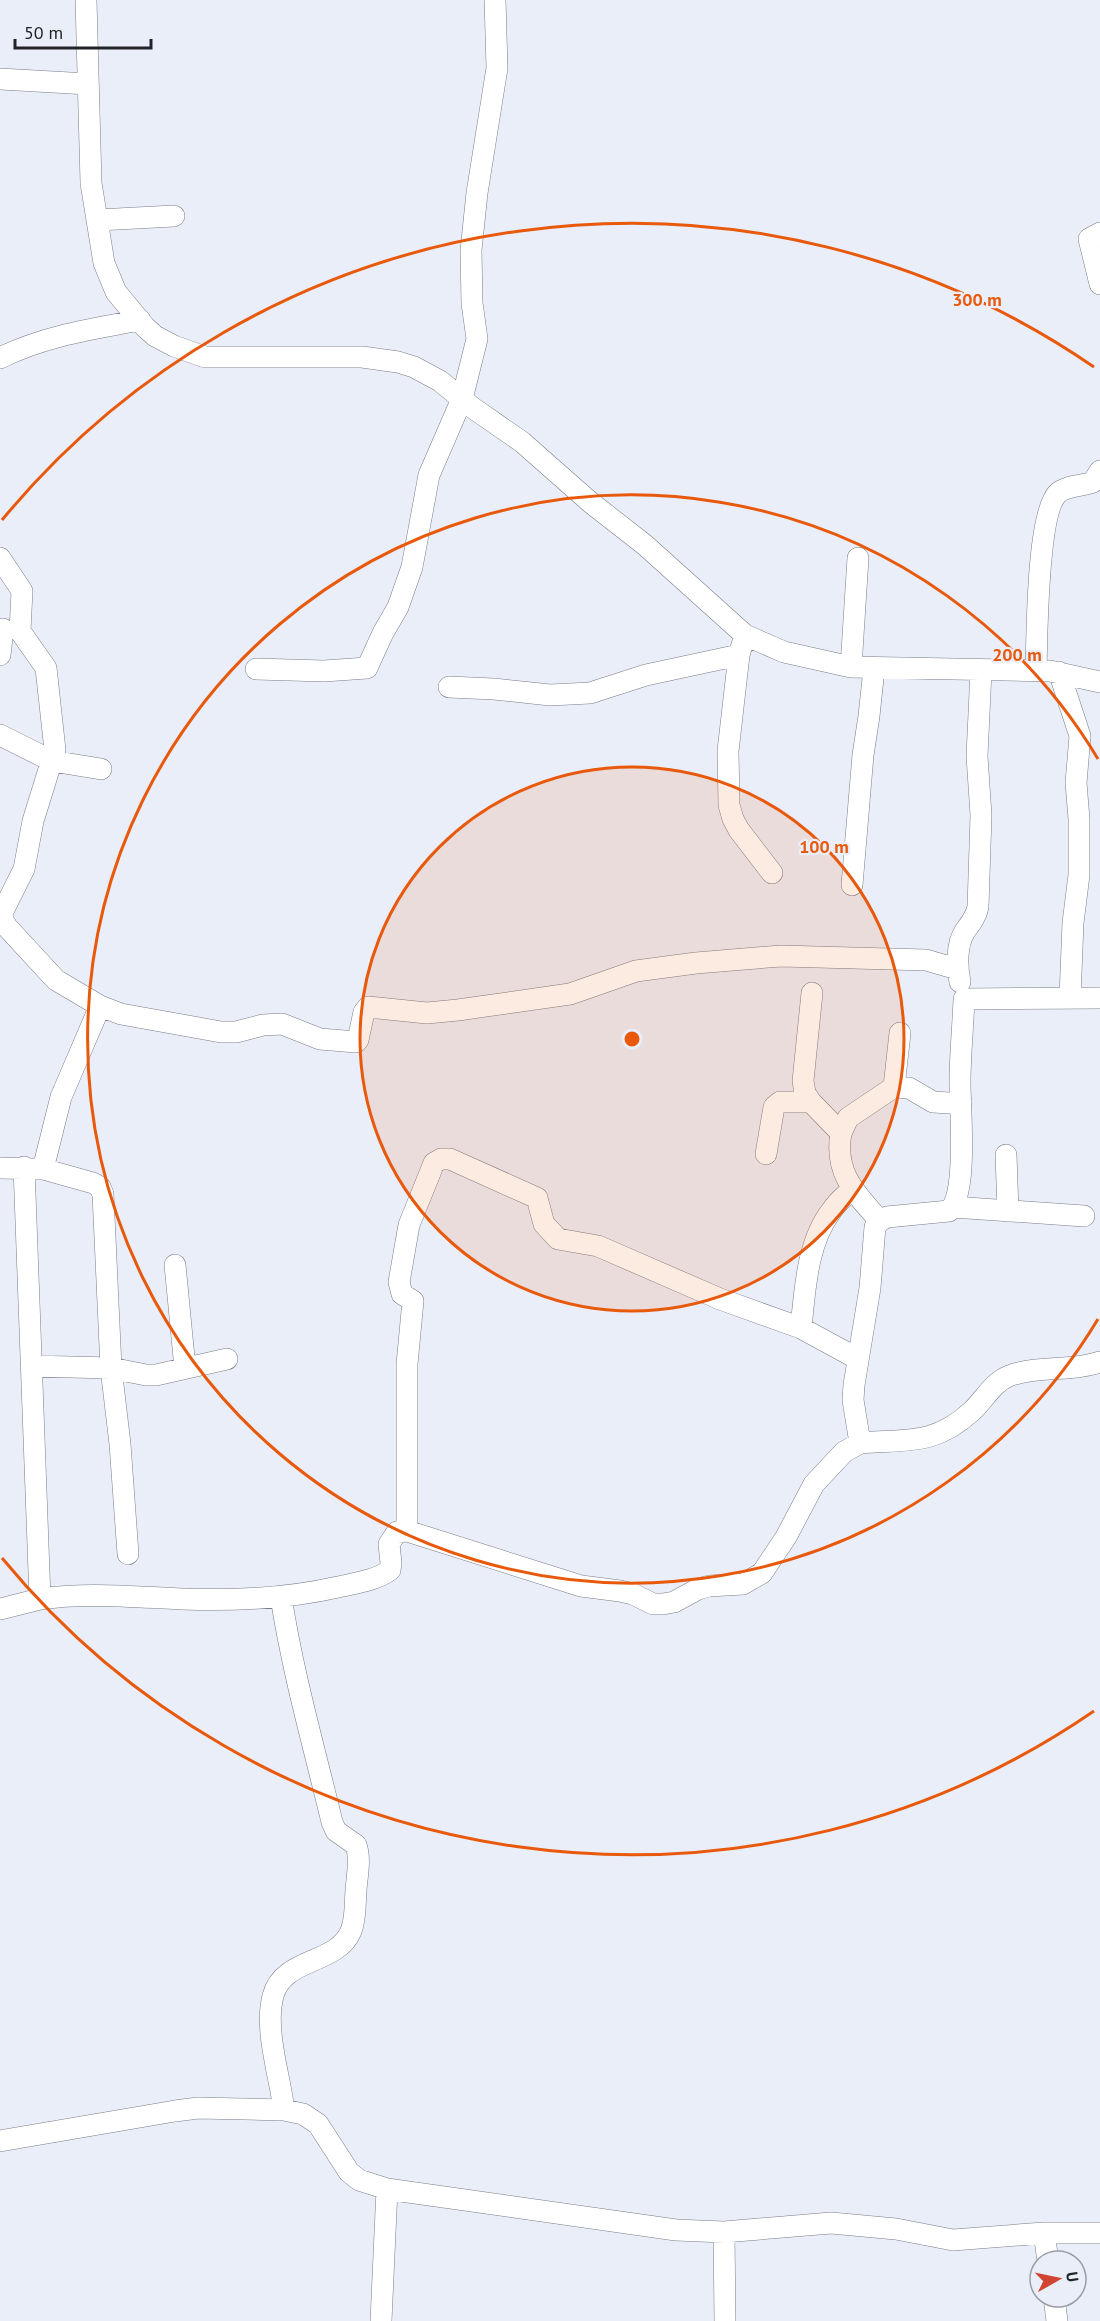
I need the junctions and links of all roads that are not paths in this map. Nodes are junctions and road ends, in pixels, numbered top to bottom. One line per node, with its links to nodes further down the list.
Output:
1 (86, 0): 4 (street)
2 (495, 0): 11 (street)
3 (0, 79): 4 (street)
4 (88, 84): 6 (street)
5 (174, 216): 6 (street)
6 (98, 220): 9 (street)
7 (1100, 233): 8 (street)
8 (1100, 284)
9 (140, 320): 10 (street); 11 (street)
10 (0, 358)
11 (462, 399): 16 (street); 19 (street)
12 (1100, 471): 21 (street)
13 (0, 558): 15 (street)
14 (858, 558): 18 (street)
15 (8, 630): 17 (street); 27 (street)
16 (742, 645): 18 (street); 25 (street); 29 (street)
17 (0, 655)
18 (851, 667): 20 (street)
19 (256, 669)
20 (874, 669): 22 (street); 30 (street)
21 (1036, 670): 22 (street); 23 (street)
22 (981, 671): 31 (street)
23 (1059, 672): 24 (street); 33 (street)
24 (1100, 682)
25 (449, 687)
26 (0, 735): 27 (street)
27 (52, 761): 28 (street); 36 (street)
28 (101, 769)
29 (772, 873)
30 (852, 885)
31 (957, 969): 35 (street); 36 (street)
32 (812, 993): 40 (street)
33 (1070, 997): 34 (street); 35 (street)
34 (1100, 998)
35 (964, 999): 39 (street)
36 (100, 1006): 45 (street)
37 (900, 1033): 38 (street)
38 (894, 1087): 39 (street); 41 (street)
39 (961, 1101): 47 (street)
40 (811, 1102): 41 (street); 42 (street)
41 (841, 1133): 46 (street)
42 (766, 1154)
43 (1006, 1155): 48 (street)
44 (0, 1168): 45 (street)
45 (33, 1168): 56 (street); 57 (street)
46 (852, 1189): 50 (street); 52 (street)
47 (953, 1207): 48 (street); 50 (street)
48 (1008, 1211): 49 (street)
49 (1084, 1216)
50 (880, 1221): 54 (street)
51 (175, 1265): 58 (street)
52 (801, 1328): 54 (street); 60 (street)
53 (227, 1359): 58 (street)
54 (858, 1359): 59 (street)
55 (1100, 1362): 59 (street)
56 (31, 1366): 57 (street); 63 (street)
57 (111, 1368): 58 (street); 61 (street)
58 (185, 1368)
59 (860, 1443): 60 (street)
60 (407, 1531): 62 (street)
61 (128, 1554)
62 (281, 1597): 63 (street); 65 (street)
63 (40, 1599): 64 (street)
64 (0, 1609)
65 (284, 2110): 66 (street); 67 (street)
66 (0, 2141)
67 (387, 2189): 68 (street); 72 (street)
68 (724, 2232): 69 (street); 73 (street)
69 (1044, 2233): 70 (street); 71 (street)
70 (1100, 2233)
71 (1046, 2249)
72 (381, 2321)
73 (725, 2321)

